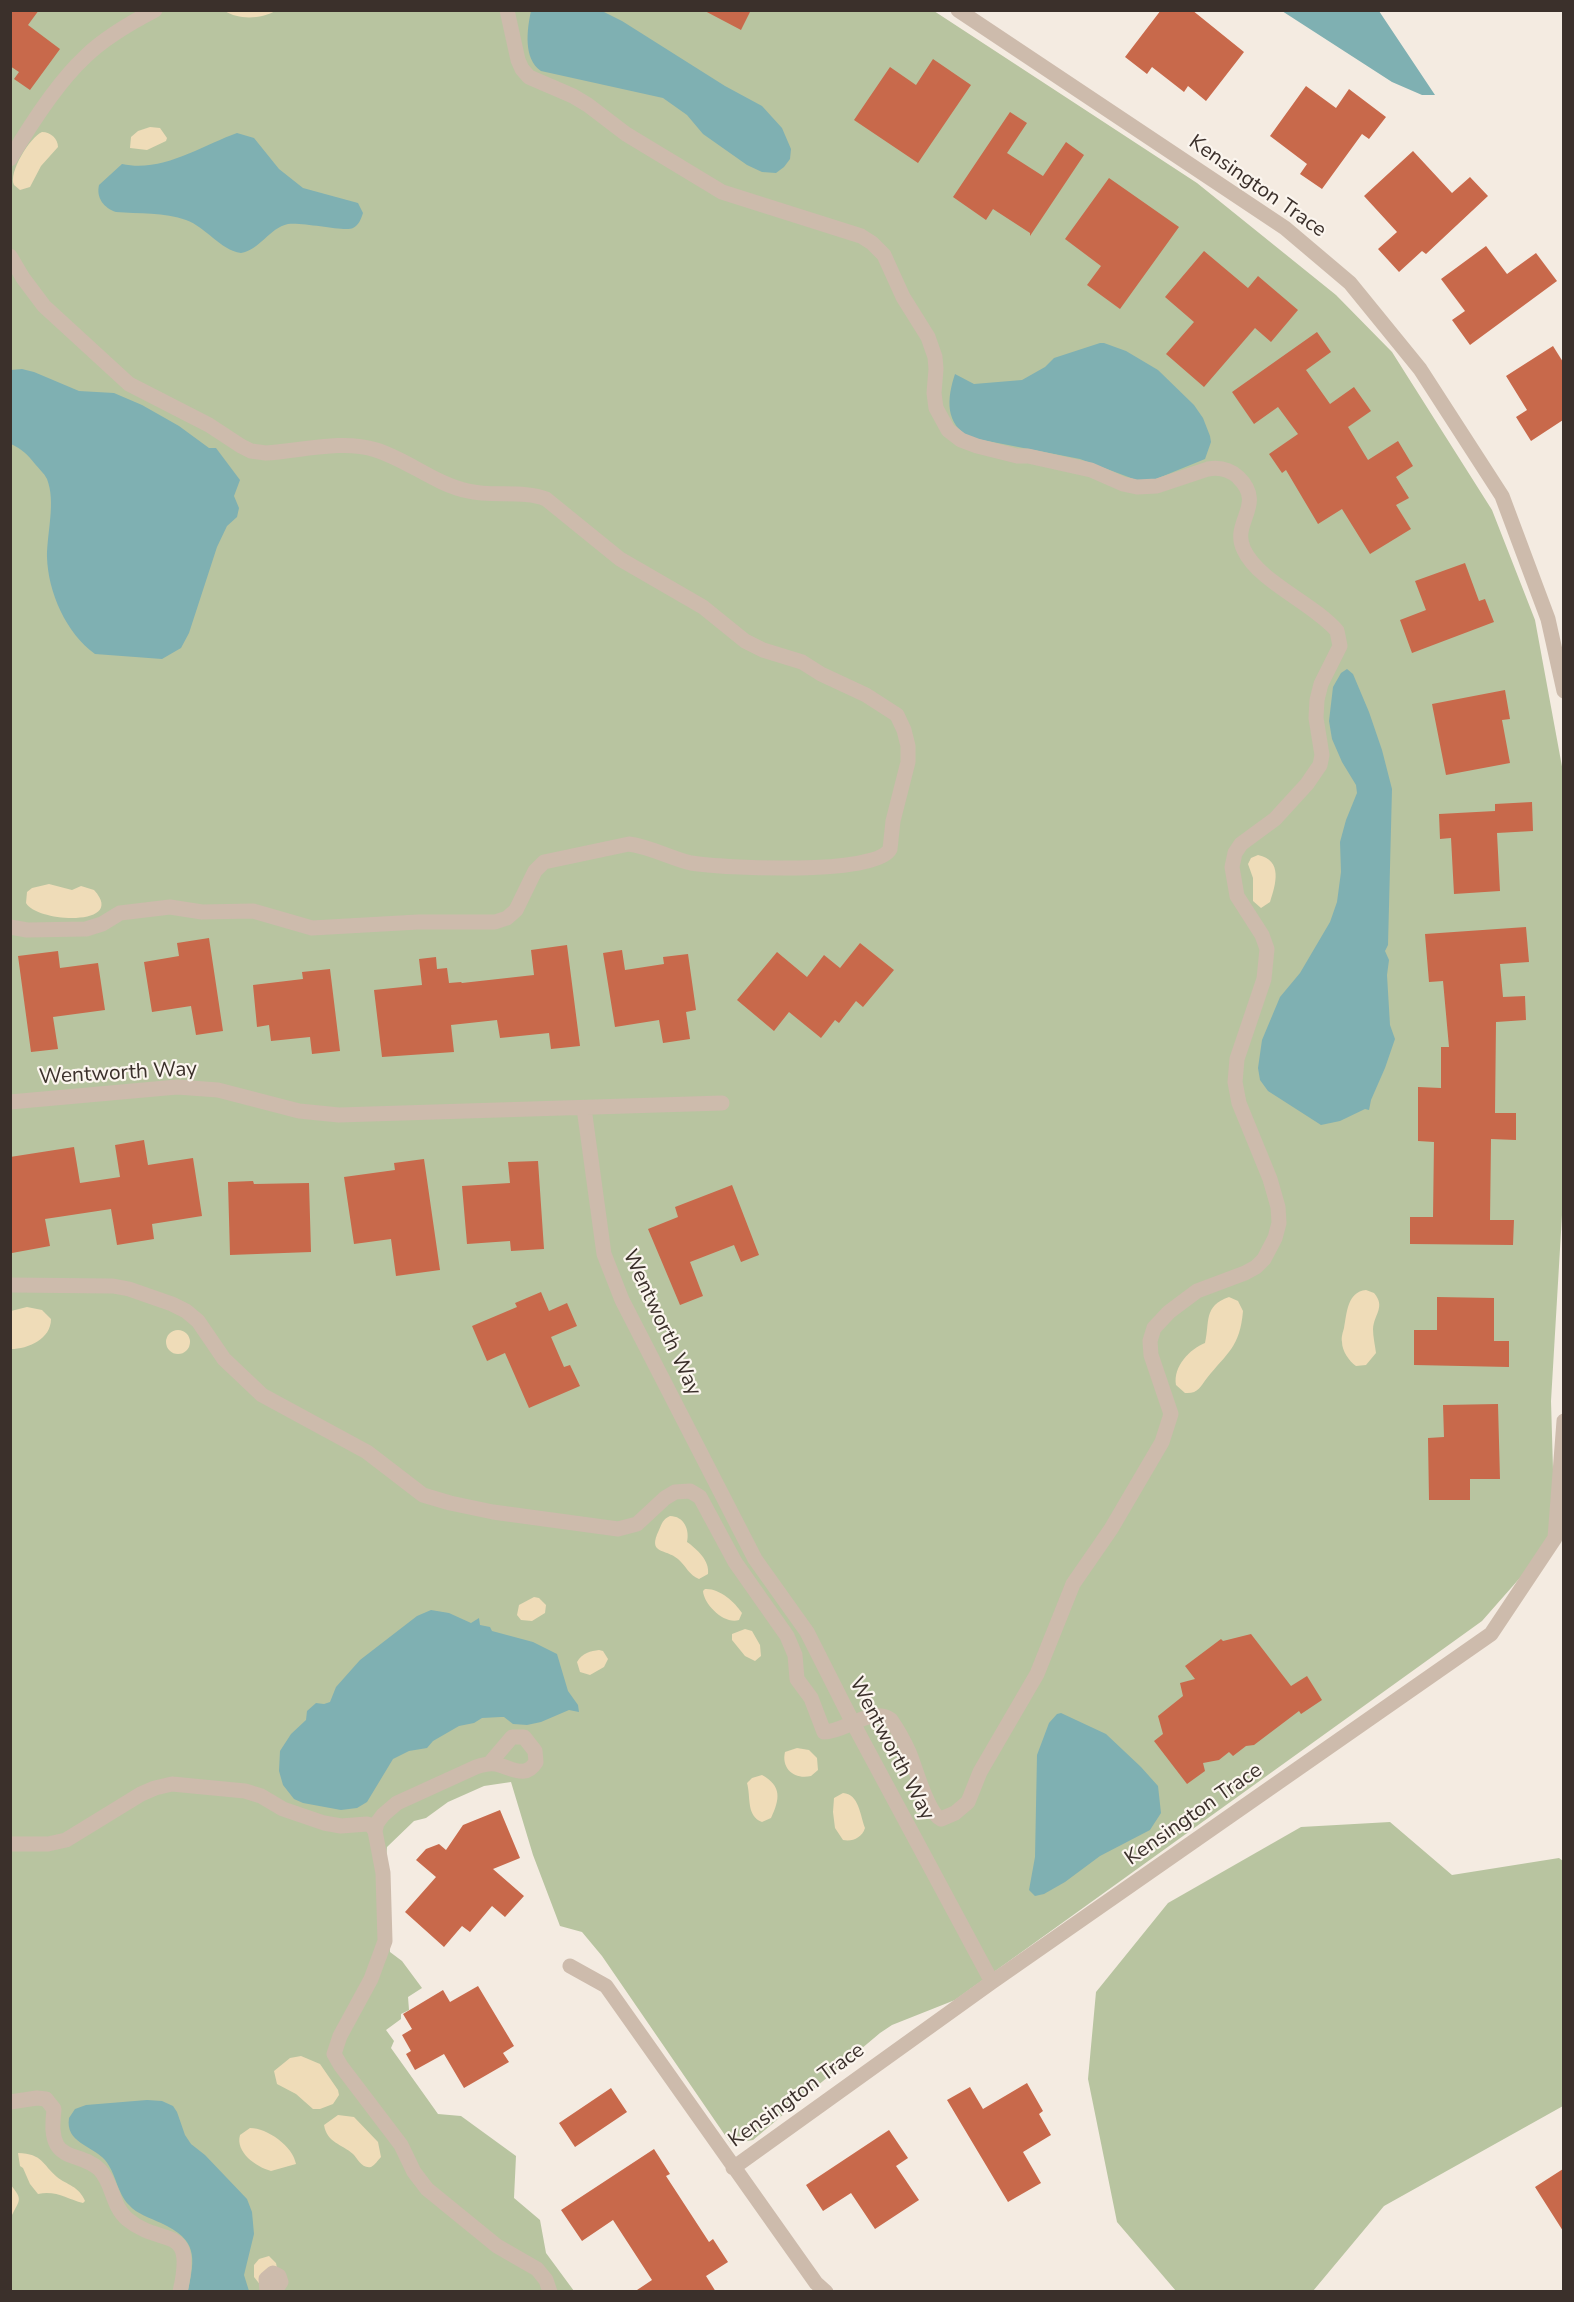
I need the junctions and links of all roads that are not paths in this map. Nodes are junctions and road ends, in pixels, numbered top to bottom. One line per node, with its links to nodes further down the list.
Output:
1 (155, 10): 4 (street)
2 (507, 10): 13 (street)
3 (958, 10): 6 (street, Kensington Trace)
4 (10, 159)
5 (10, 256): 7 (street)
6 (1563, 691)
7 (10, 927)
8 (10, 1102): 10 (street, Wentworth Way)
9 (722, 1103): 10 (street)
10 (584, 1108): 13 (street, Wentworth Way)
11 (10, 1286): 13 (street)
12 (1563, 1421): 18 (street, Kensington Trace)
13 (853, 1724): 18 (street, Wentworth Way)
14 (489, 1764): 15 (street)
15 (375, 1831): 16 (street); 24 (street)
16 (10, 1844)
17 (570, 1966): 20 (street)
18 (992, 1982): 20 (street, Kensington Trace)
19 (10, 2102): 21 (street)
20 (733, 2168): 25 (street)
21 (180, 2292)
22 (267, 2292): 23 (street)
23 (274, 2292)
24 (550, 2292)
25 (826, 2292)

